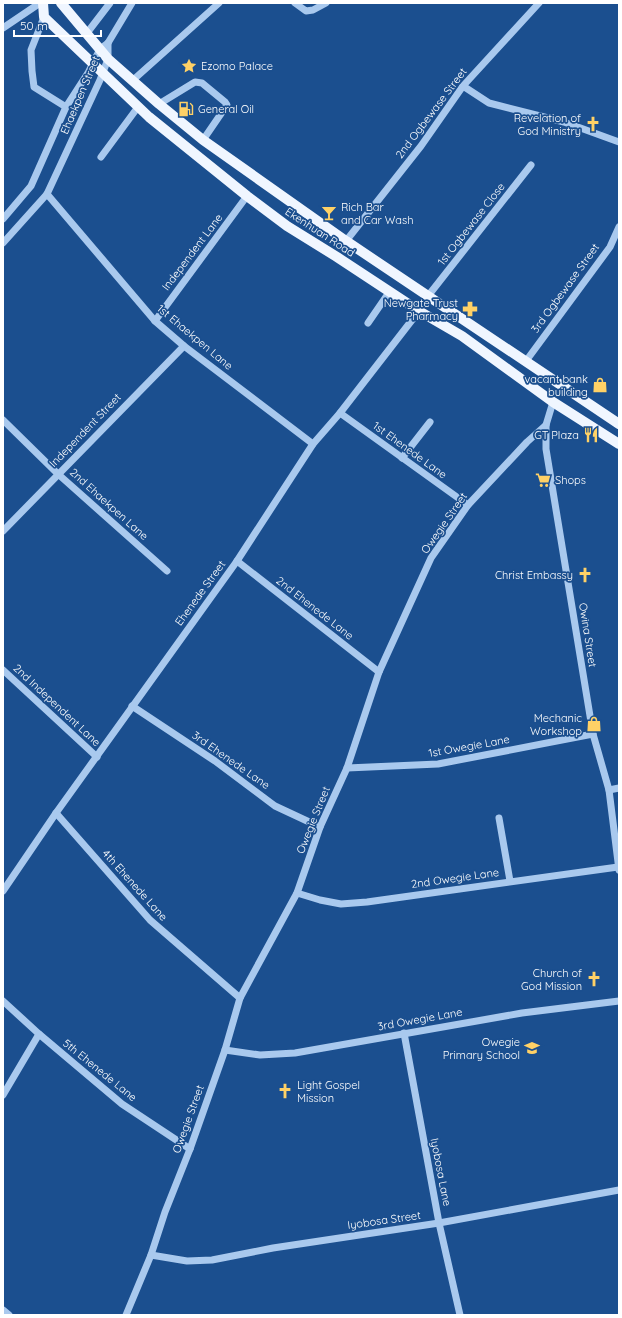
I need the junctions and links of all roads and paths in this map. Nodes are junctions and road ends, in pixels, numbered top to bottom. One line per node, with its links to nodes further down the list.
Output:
1 (40, 3): 11 (street)
2 (43, 3): 10 (main road)
3 (61, 3): 12 (main road, Ekenhuan Road)
4 (110, 3): 12 (street)
5 (132, 3): 13 (street, Ehaekpen Street)
6 (219, 3): 17 (street)
7 (295, 3): 8 (street)
8 (326, 3)
9 (539, 3): 18 (street, 2nd Ogbewase Street)
10 (44, 16): 15 (main road, Ekenhuan Road); 20 (street)
11 (3, 28)
12 (87, 33): 13 (main road, Ekenhuan Road)
13 (104, 46): 14 (main road, Ekenhuan Road); 15 (street, Ehaekpen Street)
14 (108, 59): 16 (street, Ehaekpen Street); 17 (main road, Ekenhuan Road)
15 (93, 63): 16 (main road, Ekenhuan Road); 20 (street, Ehaekpen Street)
16 (102, 74): 21 (main road, Ekenhuan Road); 26 (street, Ehaekpen Street)
17 (132, 81): 19 (main road, Ekenhuan Road)
18 (463, 86): 23 (street); 30 (street, 2nd Ogbewase Street)
19 (159, 104): 22 (main road, Ekenhuan Road); 22 (street)
20 (66, 107): 28 (street, Ehaekpen Street)
21 (138, 108): 24 (street); 27 (main road, Ekenhuan Road)
22 (203, 140): 30 (main road, Ekenhuan Road)
23 (619, 142)
24 (101, 156)
25 (531, 165): 33 (street, 1st Ogbewase Close)
26 (47, 194): 31 (street, Ehaekpen Street); 35 (street, 1st Ehaekpen Lane)
27 (247, 196): 32 (main road, Ekenhuan Road); 35 (street, Independent Lane)
28 (3, 219)
29 (619, 227): 38 (street, 3rd Ogbewase Street)
30 (346, 241): 33 (main road, Ekenhuan Road)
31 (3, 243)
32 (390, 291): 34 (main road, Ekenhuan Road); 36 (street)
33 (428, 296): 38 (main road, Ekenhuan Road)
34 (419, 311): 39 (main road, Ekenhuan Road); 40 (street, Ehenede Street)
35 (155, 321): 37 (street, 1st Ehaekpen Lane)
36 (368, 323)
37 (184, 346): 45 (street, 1st Ehaekpen Lane); 48 (street, Independent Street)
38 (526, 361): 43 (main road, Ekenhuan Road)
39 (553, 402): 44 (street, Owina Street); 46 (main road, Ekenhuan Road)
40 (340, 412): 45 (street, Ehenede Street); 47 (street, 1st Ehenede Lane)
41 (3, 420): 48 (street, 2nd Ehaekpen Lane)
42 (430, 422): 47 (street)
43 (619, 424)
44 (546, 425): 49 (street, Owegie Street); 56 (street, Owina Street)
45 (312, 444): 51 (street, Ehenede Street)
46 (619, 444)
47 (402, 458): 49 (street, 1st Ehenede Lane)
48 (58, 474): 50 (street, Independent Street); 52 (street, 2nd Ehaekpen Lane)
49 (468, 505): 54 (street, Owegie Street)
50 (3, 531)
51 (237, 561): 54 (street, 2nd Ehenede Lane); 55 (street, Ehenede Street)
52 (168, 571)
53 (3, 670): 57 (street, 2nd Independent Lane)
54 (379, 672): 58 (street, Owegie Street)
55 (132, 706): 57 (street, Ehenede Street); 63 (street, 3rd Ehenede Lane)
56 (593, 734): 58 (street, 1st Owegie Lane); 60 (street, Owina Street)
57 (97, 757): 61 (street, Ehenede Street)
58 (348, 768): 63 (street, Owegie Street)
59 (619, 788): 60 (street)
60 (609, 790): 64 (street, Owina Street)
61 (56, 813): 66 (street, Ehenede Street); 68 (street, 4th Ehenede Lane)
62 (500, 818): 65 (street)
63 (320, 827): 67 (street, Owegie Street)
64 (619, 869): 65 (street, 2nd Owegie Lane)
65 (510, 881): 67 (street, 2nd Owegie Lane)
66 (3, 891)
67 (297, 893): 68 (street, Owegie Street)
68 (240, 998): 73 (street, Owegie Street)
69 (3, 1001): 72 (street, 5th Ehenede Lane)
70 (619, 1001): 71 (street, 3rd Owegie Lane)
71 (404, 1033): 73 (street, 3rd Owegie Lane); 77 (street, Iyobosa Lane)
72 (39, 1034): 74 (street); 75 (street, 5th Ehenede Lane)
73 (225, 1050): 75 (street, Owegie Street)
74 (3, 1095)
75 (190, 1149): 78 (street, Owegie Street)
76 (619, 1190): 77 (street, Iyobosa Street)
77 (439, 1223): 78 (street, Iyobosa Street); 82 (street, Iyobosa Lane)
78 (151, 1255): 81 (street, Owegie Street)
79 (3, 1310): 80 (street)
80 (9, 1315)
81 (126, 1315)
82 (460, 1315)

